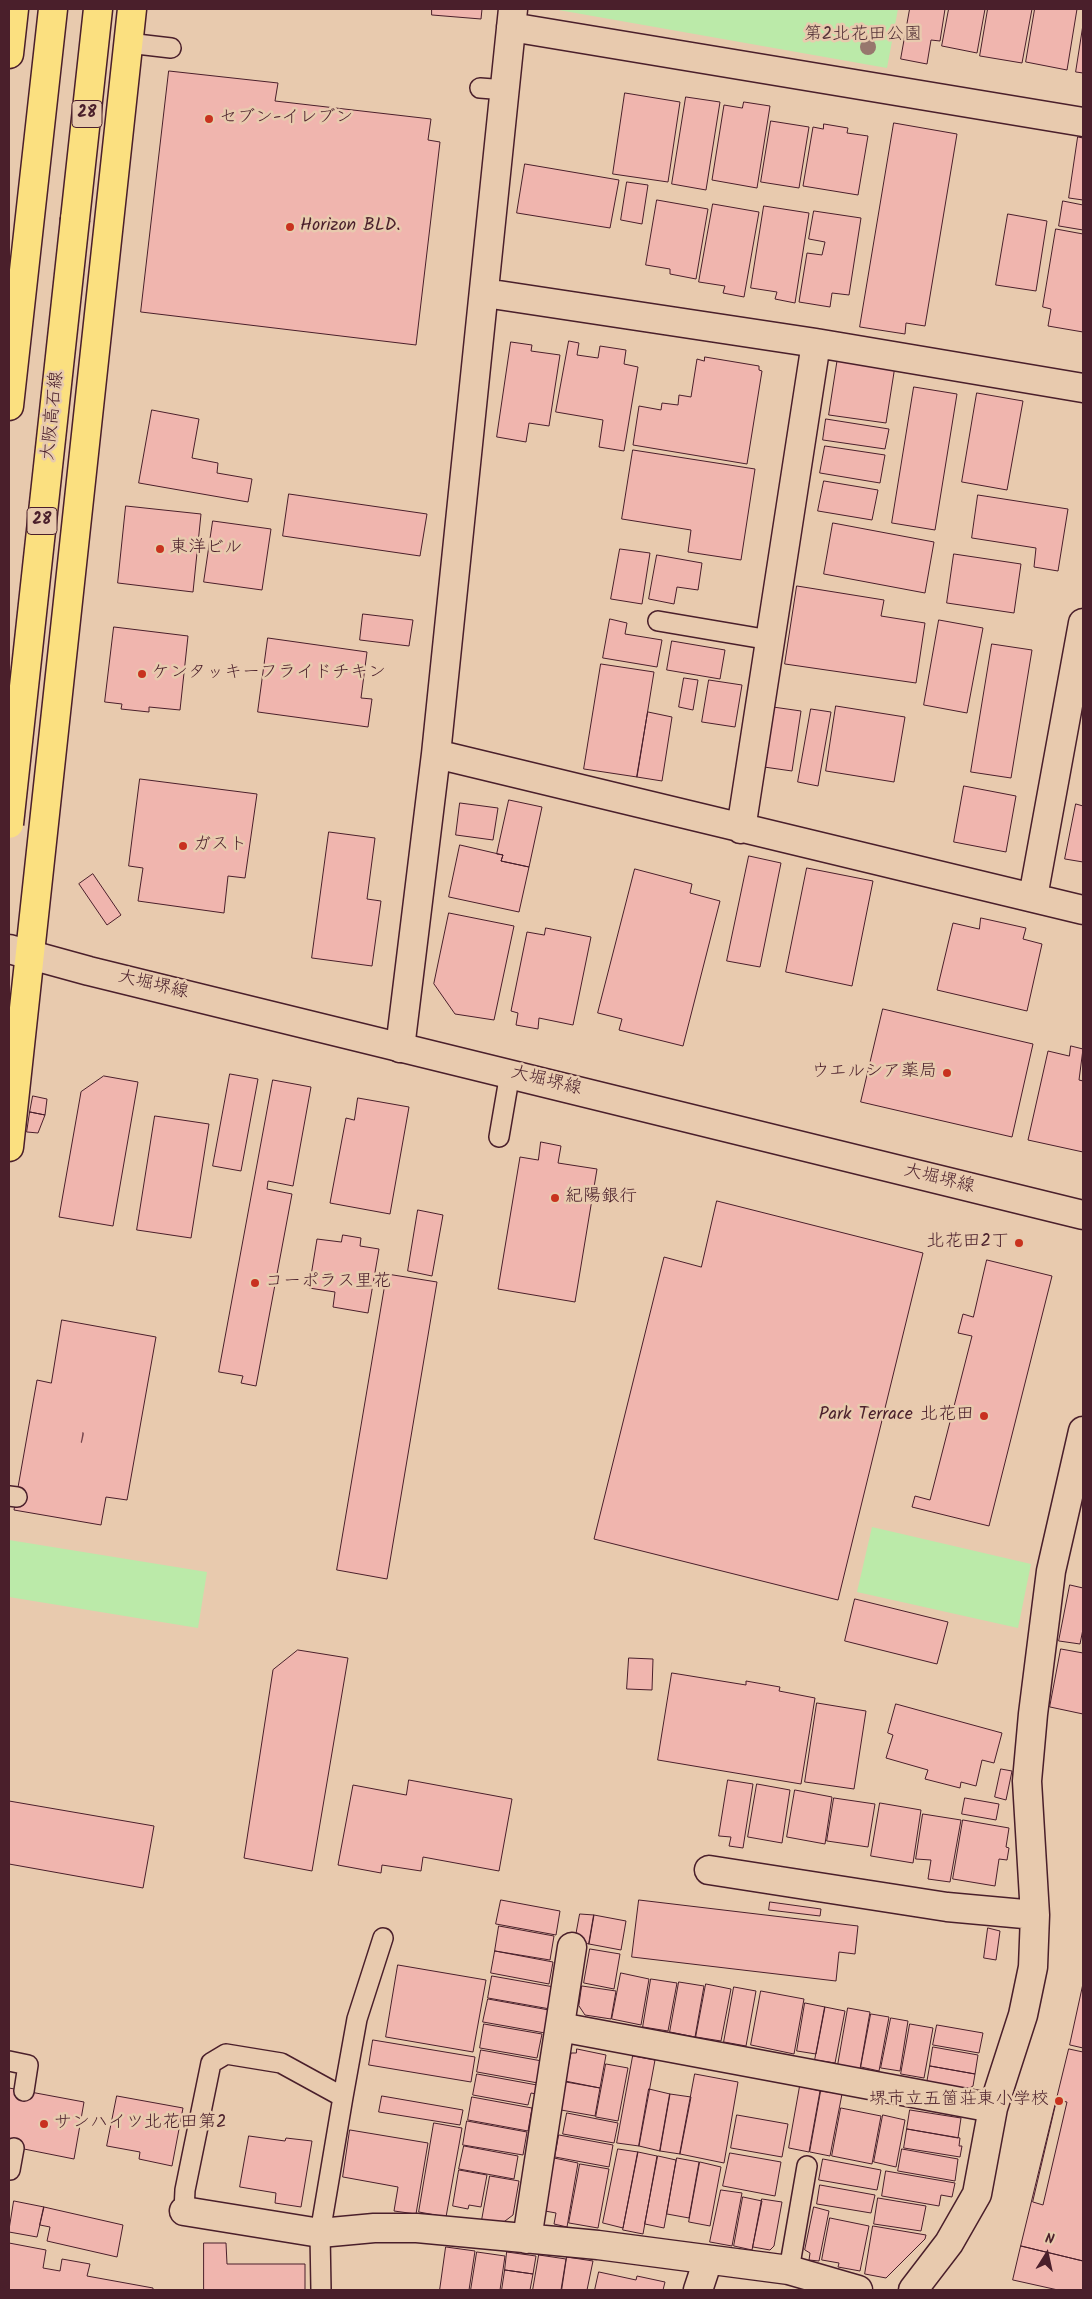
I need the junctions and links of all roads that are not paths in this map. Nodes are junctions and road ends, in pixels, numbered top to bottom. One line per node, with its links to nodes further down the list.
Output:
1 (14, 9): 8 (main road)
2 (53, 9): 13 (main road)
3 (98, 9): 18 (main road, 大阪高石線 / 28, bridge)
4 (132, 9): 6 (main road)
5 (512, 18): 9 (street); 10 (street)
6 (128, 43): 7 (lane); 22 (main road)
7 (171, 48)
8 (9, 54)
9 (1083, 122)
10 (485, 294): 11 (street); 17 (street)
11 (816, 343): 12 (street); 16 (street)
12 (1083, 388)
13 (9, 406)
14 (658, 621): 16 (lane)
15 (1083, 623): 20 (street)
16 (770, 640): 19 (street)
17 (436, 754): 19 (street); 23 (street)
18 (9, 824)
19 (741, 829): 20 (street)
20 (1034, 897): 21 (street)
21 (1083, 910)
22 (20, 952): 23 (street, 大堀堺線); 26 (main road)
23 (400, 1048): 24 (street, 大堀堺線)
24 (510, 1073): 25 (lane); 27 (street, 大堀堺線)
25 (499, 1137)
26 (9, 1147)
27 (1083, 1215)
28 (1083, 1431): 30 (street)
29 (709, 1870): 30 (street)
30 (1035, 1915): 37 (street)
31 (383, 1938): 36 (lane)
32 (572, 1947): 33 (street)
33 (560, 2027): 37 (street); 43 (street)
34 (9, 2061): 35 (lane)
35 (24, 2091)
36 (343, 2097): 41 (lane); 42 (lane)
37 (993, 2108): 49 (street)
38 (14, 2148): 40 (lane)
39 (807, 2166): 45 (lane)
40 (9, 2169)
41 (184, 2211): 42 (street)
42 (320, 2233): 43 (street); 46 (lane)
43 (527, 2239): 44 (street)
44 (708, 2260): 45 (street); 47 (street)
45 (789, 2270): 48 (street)
46 (321, 2290)
47 (698, 2290)
48 (858, 2290)
49 (912, 2290)

